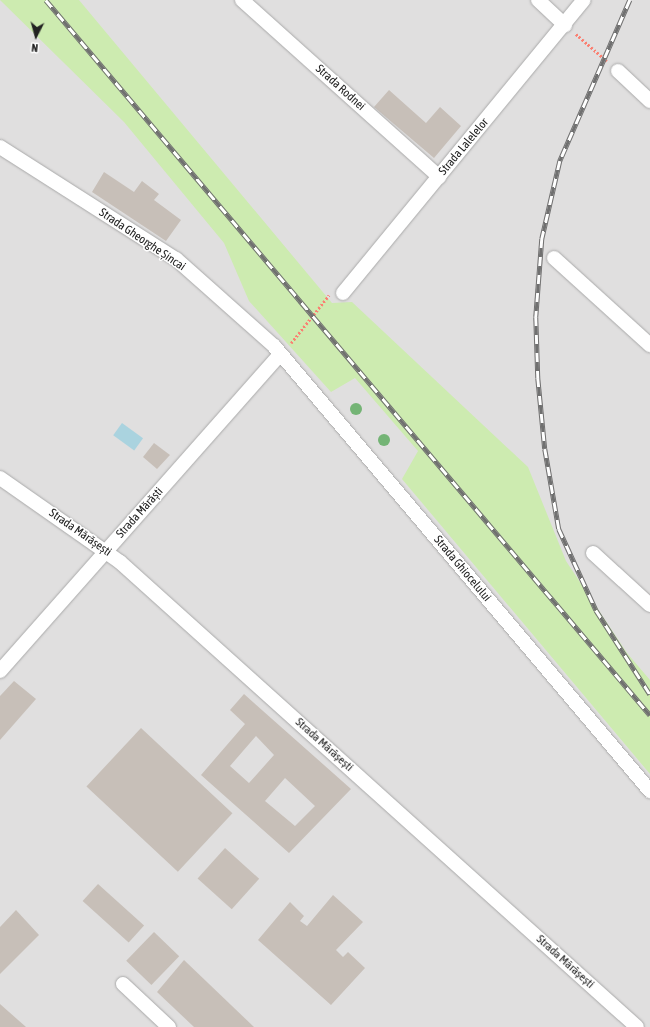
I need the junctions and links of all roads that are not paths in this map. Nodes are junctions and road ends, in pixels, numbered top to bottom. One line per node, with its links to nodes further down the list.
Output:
1 (242, 0): 8 (street, Strada Rodnei)
2 (538, 0): 4 (street)
3 (584, 0): 4 (street, Strada Lalelelor)
4 (565, 25): 8 (street, Strada Lalelelor)
5 (618, 72): 6 (street)
6 (650, 101)
7 (0, 148): 12 (street, Strada Gheorghe Șincai)
8 (439, 176): 10 (street, Strada Lalelelor)
9 (554, 258): 11 (street)
10 (343, 293)
11 (650, 345)
12 (277, 351): 14 (street, Strada Mărăști); 18 (street, Strada Ghiocelului)
13 (0, 478): 14 (street, Strada Mărășești)
14 (107, 550): 17 (street, Strada Mărăști); 21 (street, Strada Mărășești)
15 (593, 553): 16 (street)
16 (650, 605)
17 (0, 671)
18 (650, 791)
19 (123, 984): 20 (street)
20 (169, 1027)
21 (637, 1027)

